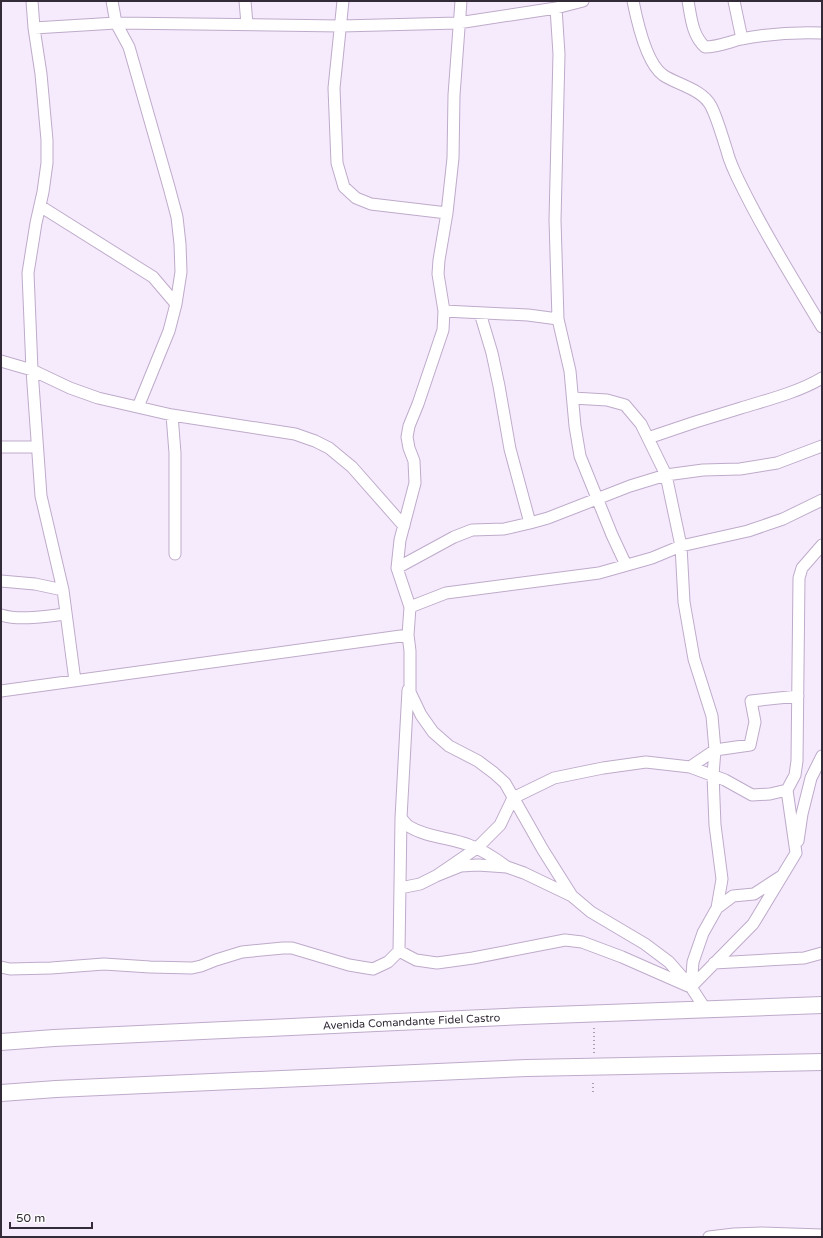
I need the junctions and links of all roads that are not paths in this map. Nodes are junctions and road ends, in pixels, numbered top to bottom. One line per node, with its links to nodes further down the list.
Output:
1 (32, 1): 15 (street)
2 (112, 1): 12 (street)
3 (245, 1): 13 (street)
4 (343, 1): 14 (street)
5 (461, 1): 11 (street)
6 (583, 1): 10 (street)
7 (632, 1): 24 (street)
8 (688, 1): 17 (street)
9 (734, 1): 17 (street)
10 (556, 8): 11 (street); 23 (street)
11 (458, 23): 14 (street); 19 (street)
12 (116, 24): 13 (street); 15 (street); 20 (street)
13 (247, 24): 14 (street)
14 (341, 26): 19 (street)
15 (34, 28): 18 (street)
16 (822, 33): 17 (street)
17 (742, 39)
18 (40, 206): 20 (street); 26 (street)
19 (447, 213): 21 (street)
20 (176, 304): 29 (street)
21 (444, 311): 22 (street); 39 (street)
22 (480, 313): 23 (street); 38 (street)
23 (558, 319): 28 (street)
24 (822, 327)
25 (1, 361): 26 (street)
26 (32, 370): 29 (street); 34 (street)
27 (822, 378): 31 (street)
28 (573, 398): 31 (street); 36 (street)
29 (138, 407): 30 (street)
30 (172, 415): 39 (street); 42 (street)
31 (648, 438): 35 (street)
32 (822, 446): 35 (street)
33 (1, 447): 34 (street)
34 (37, 447): 46 (street)
35 (666, 475): 36 (street); 41 (street)
36 (598, 498): 38 (street); 43 (street)
37 (822, 500): 41 (street)
38 (530, 523): 44 (street)
39 (404, 526): 44 (street)
40 (822, 545): 54 (street)
41 (681, 546): 43 (street); 55 (street)
42 (175, 554)
43 (626, 565): 47 (street)
44 (397, 568): 47 (street)
45 (1, 581): 46 (street)
46 (63, 590): 48 (street)
47 (410, 607): 50 (street)
48 (66, 614): 49 (street); 52 (street)
49 (1, 615)
50 (408, 635): 51 (street); 52 (street)
51 (410, 651): 60 (street); 61 (street)
52 (75, 681): 53 (street)
53 (1, 691)
54 (798, 696): 55 (street); 59 (street)
55 (715, 750): 57 (street); 58 (street)
56 (822, 756): 63 (street)
57 (690, 767): 58 (street); 60 (street)
58 (713, 775): 59 (street); 69 (street)
59 (787, 790): 63 (street)
60 (513, 798): 62 (street); 68 (street)
61 (401, 818): 62 (street); 67 (street)
62 (477, 848): 64 (street); 66 (street)
63 (796, 853): 65 (street)
64 (507, 867): 66 (street); 68 (street)
65 (783, 875): 69 (street); 72 (street)
66 (436, 876): 67 (street)
67 (400, 888): 70 (street)
68 (572, 896): 74 (street)
69 (717, 908): 74 (street)
70 (399, 952): 73 (street); 74 (street)
71 (822, 954): 72 (street)
72 (714, 963): 74 (street)
73 (1, 968)
74 (691, 987): 76 (street)
75 (822, 1005): 76 (highway, Avenida Comandante Fidel Castro)
76 (706, 1010): 77 (highway, Avenida Comandante Fidel Castro)
77 (1, 1042)
78 (822, 1062): 79 (highway)
79 (1, 1093)
80 (822, 1235): 82 (street)
81 (709, 1237): 82 (street)
82 (714, 1237)

